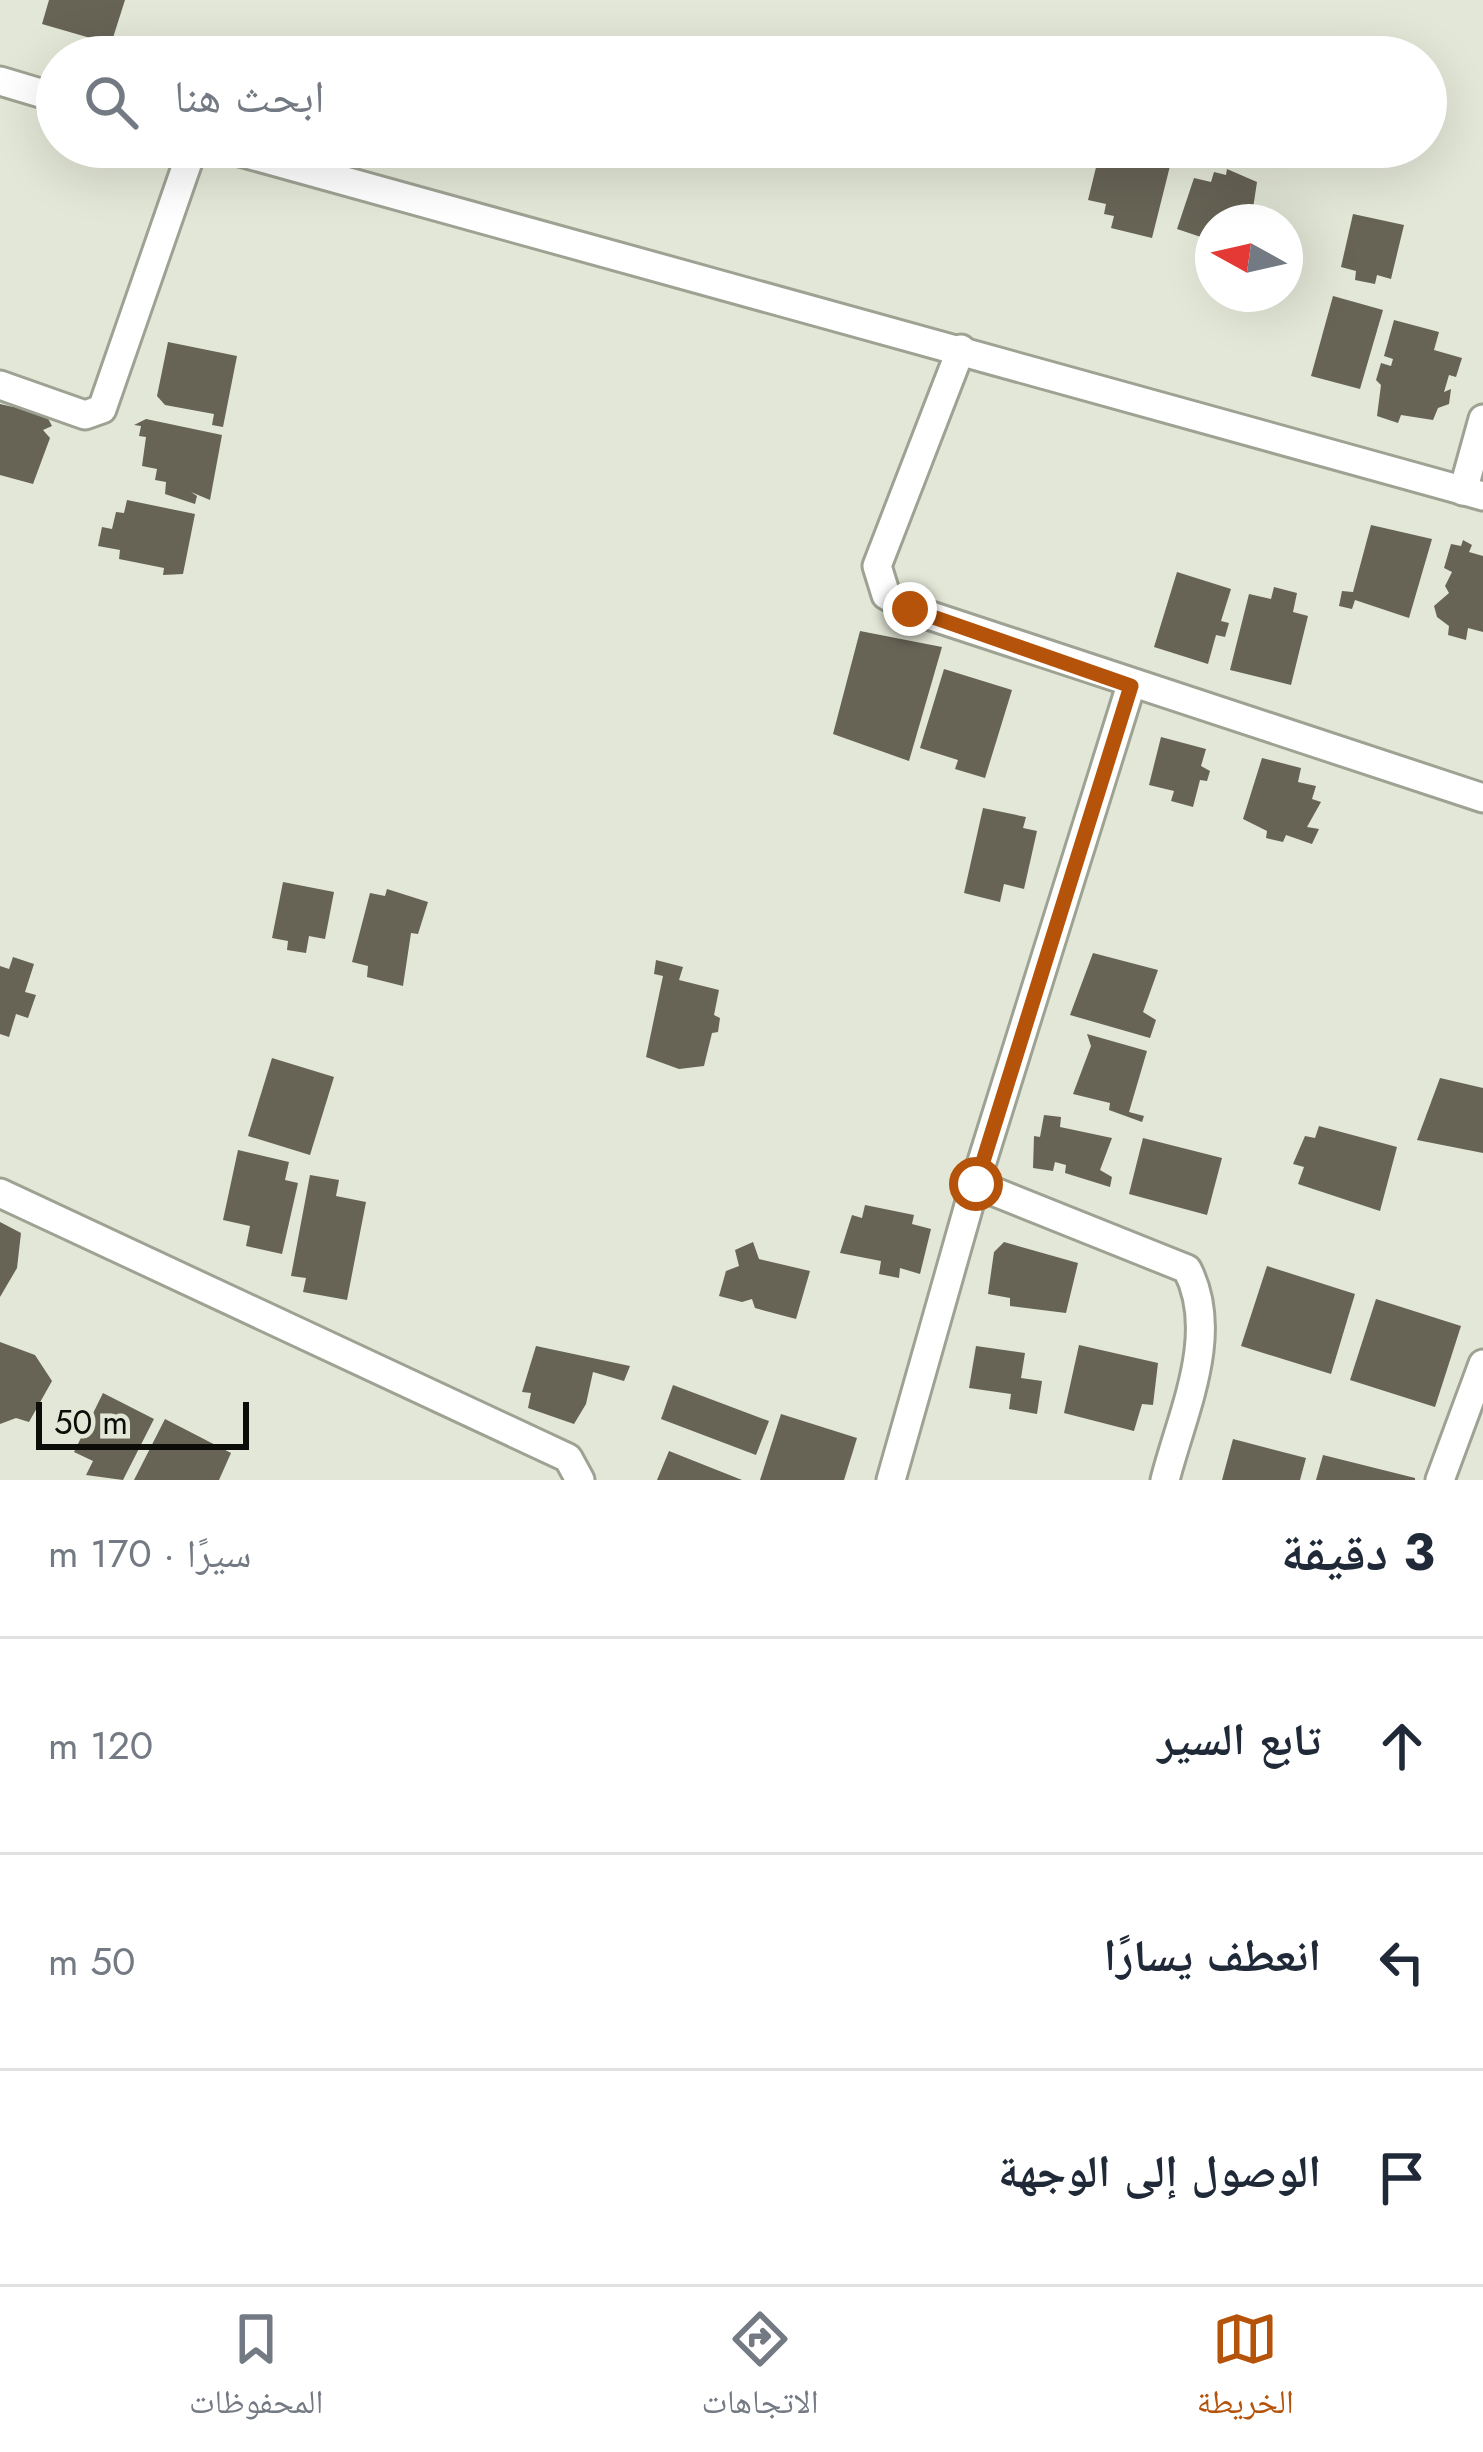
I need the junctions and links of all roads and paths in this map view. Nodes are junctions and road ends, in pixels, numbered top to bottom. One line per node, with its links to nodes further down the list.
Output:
1 (0, 81): 2 (street)
2 (36, 92)
3 (186, 168): 6 (street)
4 (299, 168): 5 (street)
5 (961, 349): 8 (street); 9 (street)
6 (0, 385)
7 (1483, 419): 8 (street)
8 (1473, 494)
9 (1131, 686): 10 (street); 11 (street)
10 (1483, 798)
11 (976, 1184): 15 (street); 16 (street)
12 (0, 1193): 14 (street)
13 (1483, 1364): 17 (street)
14 (580, 1480)
15 (891, 1480)
16 (1165, 1480)
17 (1440, 1480)

